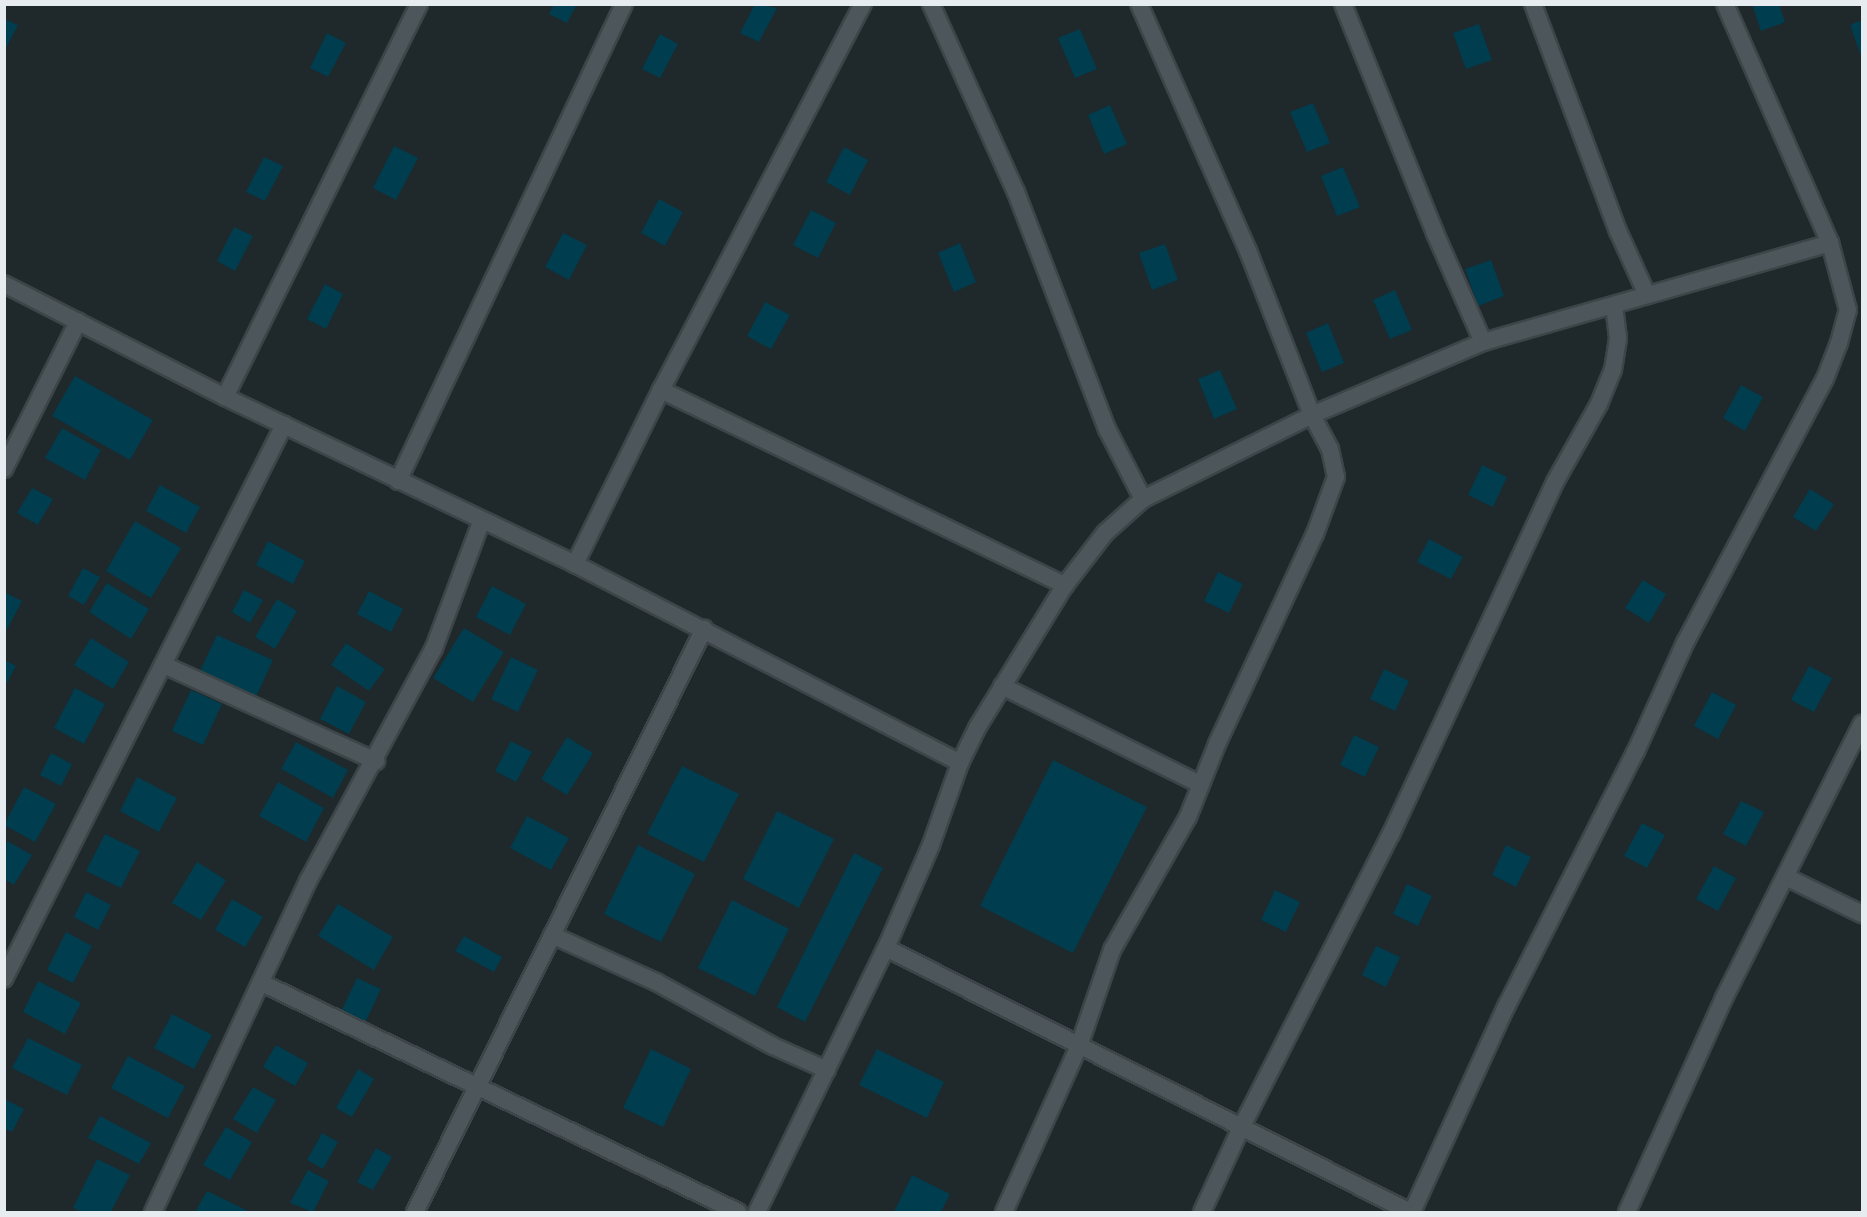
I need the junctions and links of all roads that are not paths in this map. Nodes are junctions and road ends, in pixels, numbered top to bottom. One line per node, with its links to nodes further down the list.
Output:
1 (419, 4): 16 (street)
2 (624, 4): 20 (street)
3 (863, 4): 15 (street)
4 (931, 4): 21 (street)
5 (1139, 4): 17 (street)
6 (1343, 4): 14 (street)
7 (1533, 4): 11 (street)
8 (1725, 4): 9 (street)
9 (1830, 243): 11 (street); 48 (street)
10 (4, 284): 13 (street)
11 (1647, 295): 12 (street)
12 (1614, 306): 14 (street); 41 (street)
13 (78, 322): 16 (street); 19 (street)
14 (1483, 342): 17 (street)
15 (660, 390): 23 (street); 24 (street)
16 (225, 397): 18 (street)
17 (1312, 415): 21 (street); 31 (street)
18 (284, 425): 20 (street); 26 (street)
19 (4, 469)
20 (398, 481): 22 (street)
21 (1143, 500): 24 (street)
22 (481, 522): 23 (street); 29 (street)
23 (575, 564): 25 (street)
24 (1065, 585): 27 (street)
25 (704, 629): 30 (street); 34 (street)
26 (164, 665): 29 (street); 36 (street)
27 (1002, 686): 30 (street); 31 (street)
28 (1863, 724): 32 (street)
29 (376, 761): 37 (street)
30 (960, 763): 35 (street)
31 (1201, 785): 38 (street)
32 (1786, 877): 33 (street); 49 (street)
33 (1863, 914)
34 (552, 935): 39 (street); 40 (street)
35 (886, 948): 38 (street); 39 (street)
36 (4, 979)
37 (262, 983): 40 (street); 42 (street)
38 (1079, 1046): 41 (street); 46 (street)
39 (827, 1070): 45 (street)
40 (476, 1085): 43 (street); 44 (street)
41 (1241, 1128): 47 (street); 48 (street)
42 (153, 1212)
43 (415, 1212)
44 (738, 1212)
45 (757, 1212)
46 (1004, 1212)
47 (1202, 1212)
48 (1411, 1212)
49 (1628, 1212)

